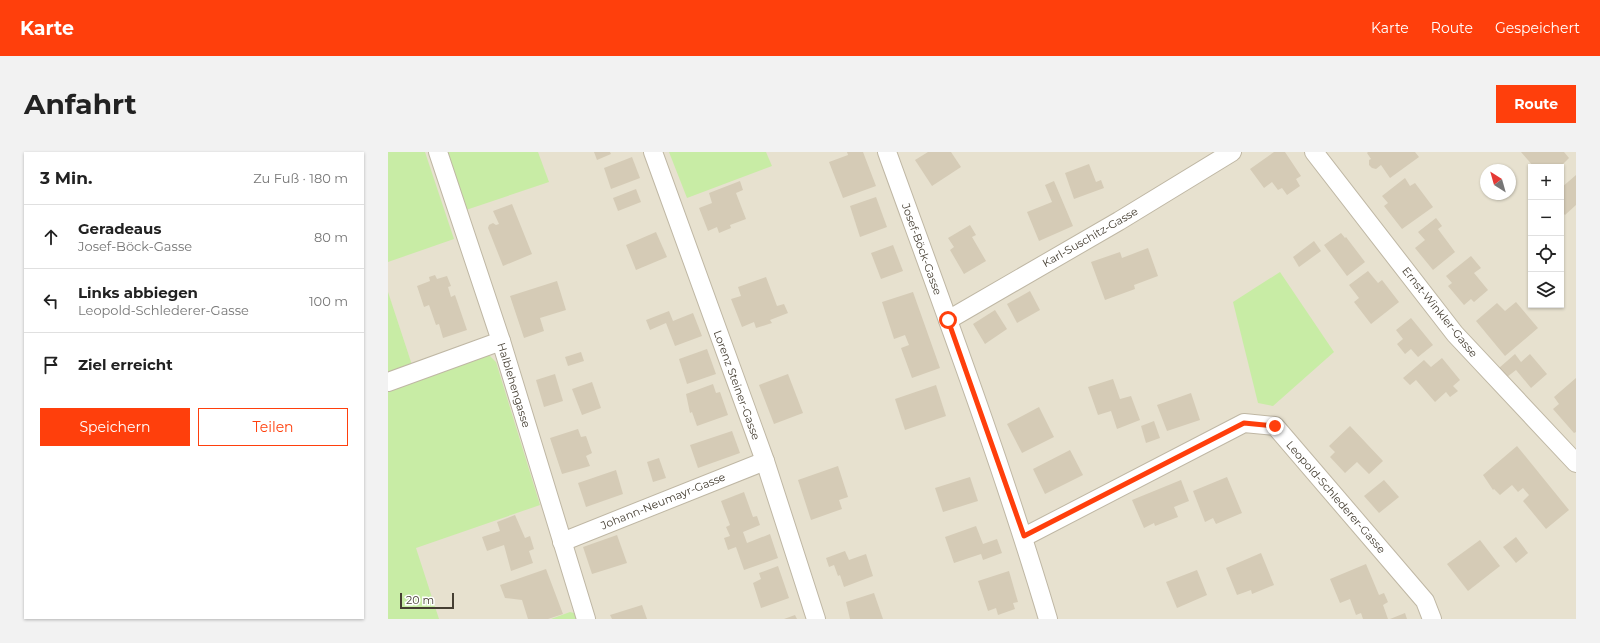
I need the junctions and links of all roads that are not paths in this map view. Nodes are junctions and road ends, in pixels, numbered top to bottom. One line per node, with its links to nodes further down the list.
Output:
1 (438, 152): 7 (street, Halblehengasse)
2 (653, 152): 9 (street, Lorenz Steiner-Gasse)
3 (887, 152): 6 (street, Josef-Böck-Gasse)
4 (1232, 152): 6 (street, Karl-Suschitz-Gasse)
5 (1314, 152): 10 (street, Ernst-Winkler-Gasse)
6 (948, 320): 11 (street, Josef-Böck-Gasse)
7 (501, 341): 8 (street); 12 (street, Halblehengasse)
8 (388, 382)
9 (764, 461): 12 (street, Johann-Neumayr-Gasse); 14 (street, Lorenz Steiner-Gasse)
10 (1576, 463)
11 (1024, 536): 15 (street, Josef-Böck-Gasse); 16 (street, Leopold-Schlederer-Gasse)
12 (562, 542): 13 (street, Halblehengasse)
13 (586, 619)
14 (816, 619)
15 (1048, 619)
16 (1432, 619)

